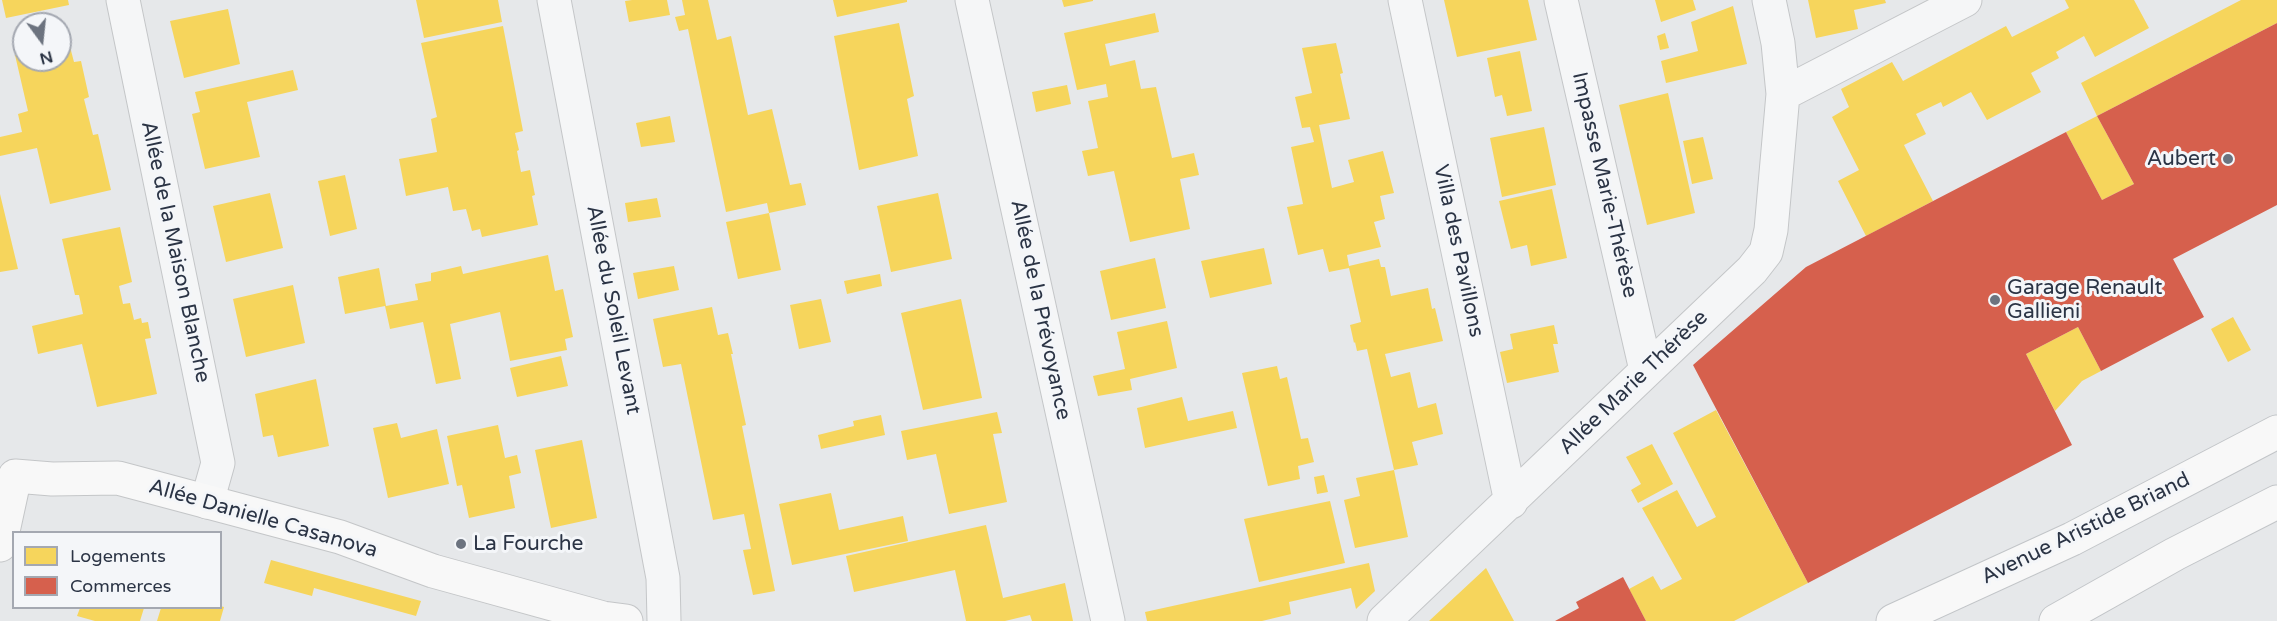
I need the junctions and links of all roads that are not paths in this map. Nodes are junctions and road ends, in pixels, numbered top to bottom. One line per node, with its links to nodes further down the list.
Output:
1 (123, 0): 13 (street, Allée de la Maison Blanche)
2 (554, 0): 17 (street, Allée du Soleil Levant)
3 (972, 0): 18 (street, Allée de la Prévoyance)
4 (1405, 0): 12 (street, Villa des Pavillons)
5 (1562, 0): 9 (street, Impasse Marie-Thérèse)
6 (1769, 0): 8 (street, Allée Marie Thérèse)
7 (1965, 0): 8 (street)
8 (1783, 94): 9 (street, Allée Marie Thérèse)
9 (1646, 369): 12 (street, Allée Marie Thérèse)
10 (2277, 432): 20 (main road, Avenue Aristide Briand)
11 (8, 473): 13 (main road, Allée Danielle Casanova); 15 (main road)
12 (1511, 501): 19 (street, Allée Marie Thérèse)
13 (207, 502): 16 (main road, Allée Danielle Casanova)
14 (2277, 502): 21 (main road)
15 (0, 545)
16 (626, 621)
17 (664, 621)
18 (1108, 621)
19 (1384, 621)
20 (1893, 621)
21 (2056, 621)

